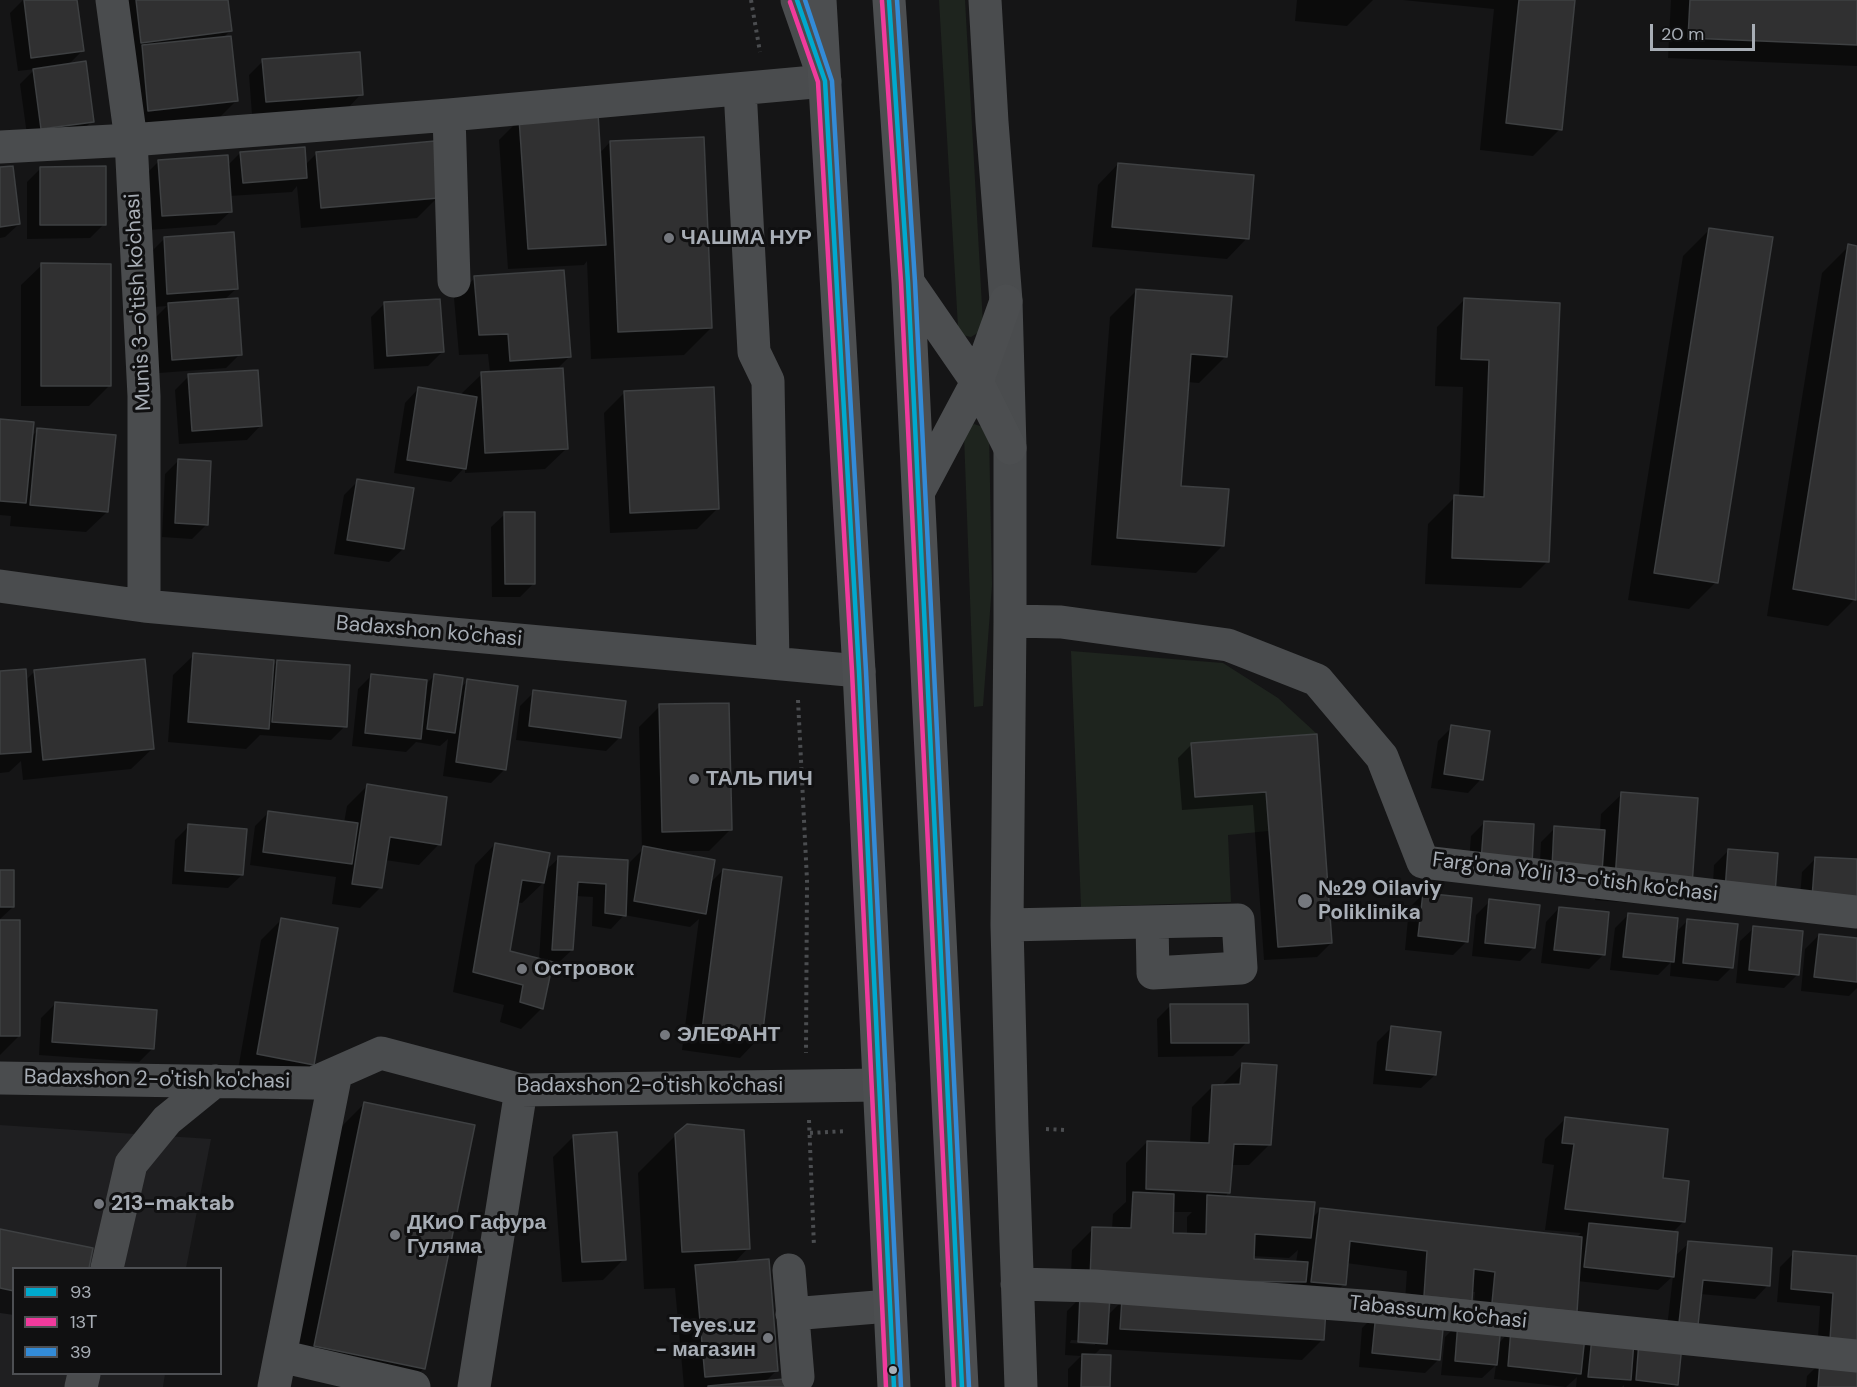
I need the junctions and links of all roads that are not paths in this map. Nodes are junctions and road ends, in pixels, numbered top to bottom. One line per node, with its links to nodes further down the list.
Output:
1 (112, 0): 9 (street, Munis 3-o'tish ko'chasi)
2 (797, 0): 6 (street)
3 (820, 0): 6 (main road)
4 (889, 0): 12 (main road)
5 (985, 0): 13 (street)
6 (825, 81): 7 (street); 21 (main road)
7 (740, 89): 8 (street); 20 (street)
8 (449, 115): 9 (street); 11 (street)
9 (131, 140): 10 (street); 18 (street, Munis 3-o'tish ko'chasi)
10 (0, 147)
11 (454, 281)
12 (908, 282): 14 (main road); 16 (main road)
13 (1006, 301): 14 (main road); 15 (street)
14 (977, 382): 15 (main road); 16 (main road)
15 (1010, 448): 19 (street)
16 (918, 493): 41 (main road)
17 (0, 586): 18 (street, Badaxshon ko'chasi)
18 (144, 606): 20 (street, Badaxshon ko'chasi)
19 (1010, 621): 22 (street, Farg'ona Yo'li 13-o'tish ko'chasi); 24 (street)
20 (773, 663): 21 (street, Badaxshon ko'chasi)
21 (859, 671): 28 (main road)
22 (1857, 912)
23 (1152, 922): 24 (street)
24 (1007, 925): 32 (street)
25 (336, 1073): 27 (street, Badaxshon 2-o'tish ko'chasi); 29 (street, Badaxshon 2-o'tish ko'chasi); 36 (street)
26 (0, 1078): 27 (street, Badaxshon 2-o'tish ko'chasi)
27 (215, 1081): 30 (street)
28 (879, 1085): 29 (street, Badaxshon 2-o'tish ko'chasi); 33 (main road)
29 (520, 1090): 39 (street)
30 (107, 1267)
31 (789, 1270): 34 (street)
32 (1017, 1284): 35 (street, Tabassum ko'chasi); 42 (street)
33 (889, 1305): 34 (street); 40 (main road)
34 (792, 1314): 37 (street)
35 (1857, 1356)
36 (277, 1372): 38 (street)
37 (798, 1377)
38 (414, 1387)
39 (474, 1387)
40 (894, 1387)
41 (962, 1387)
42 (1021, 1387)

